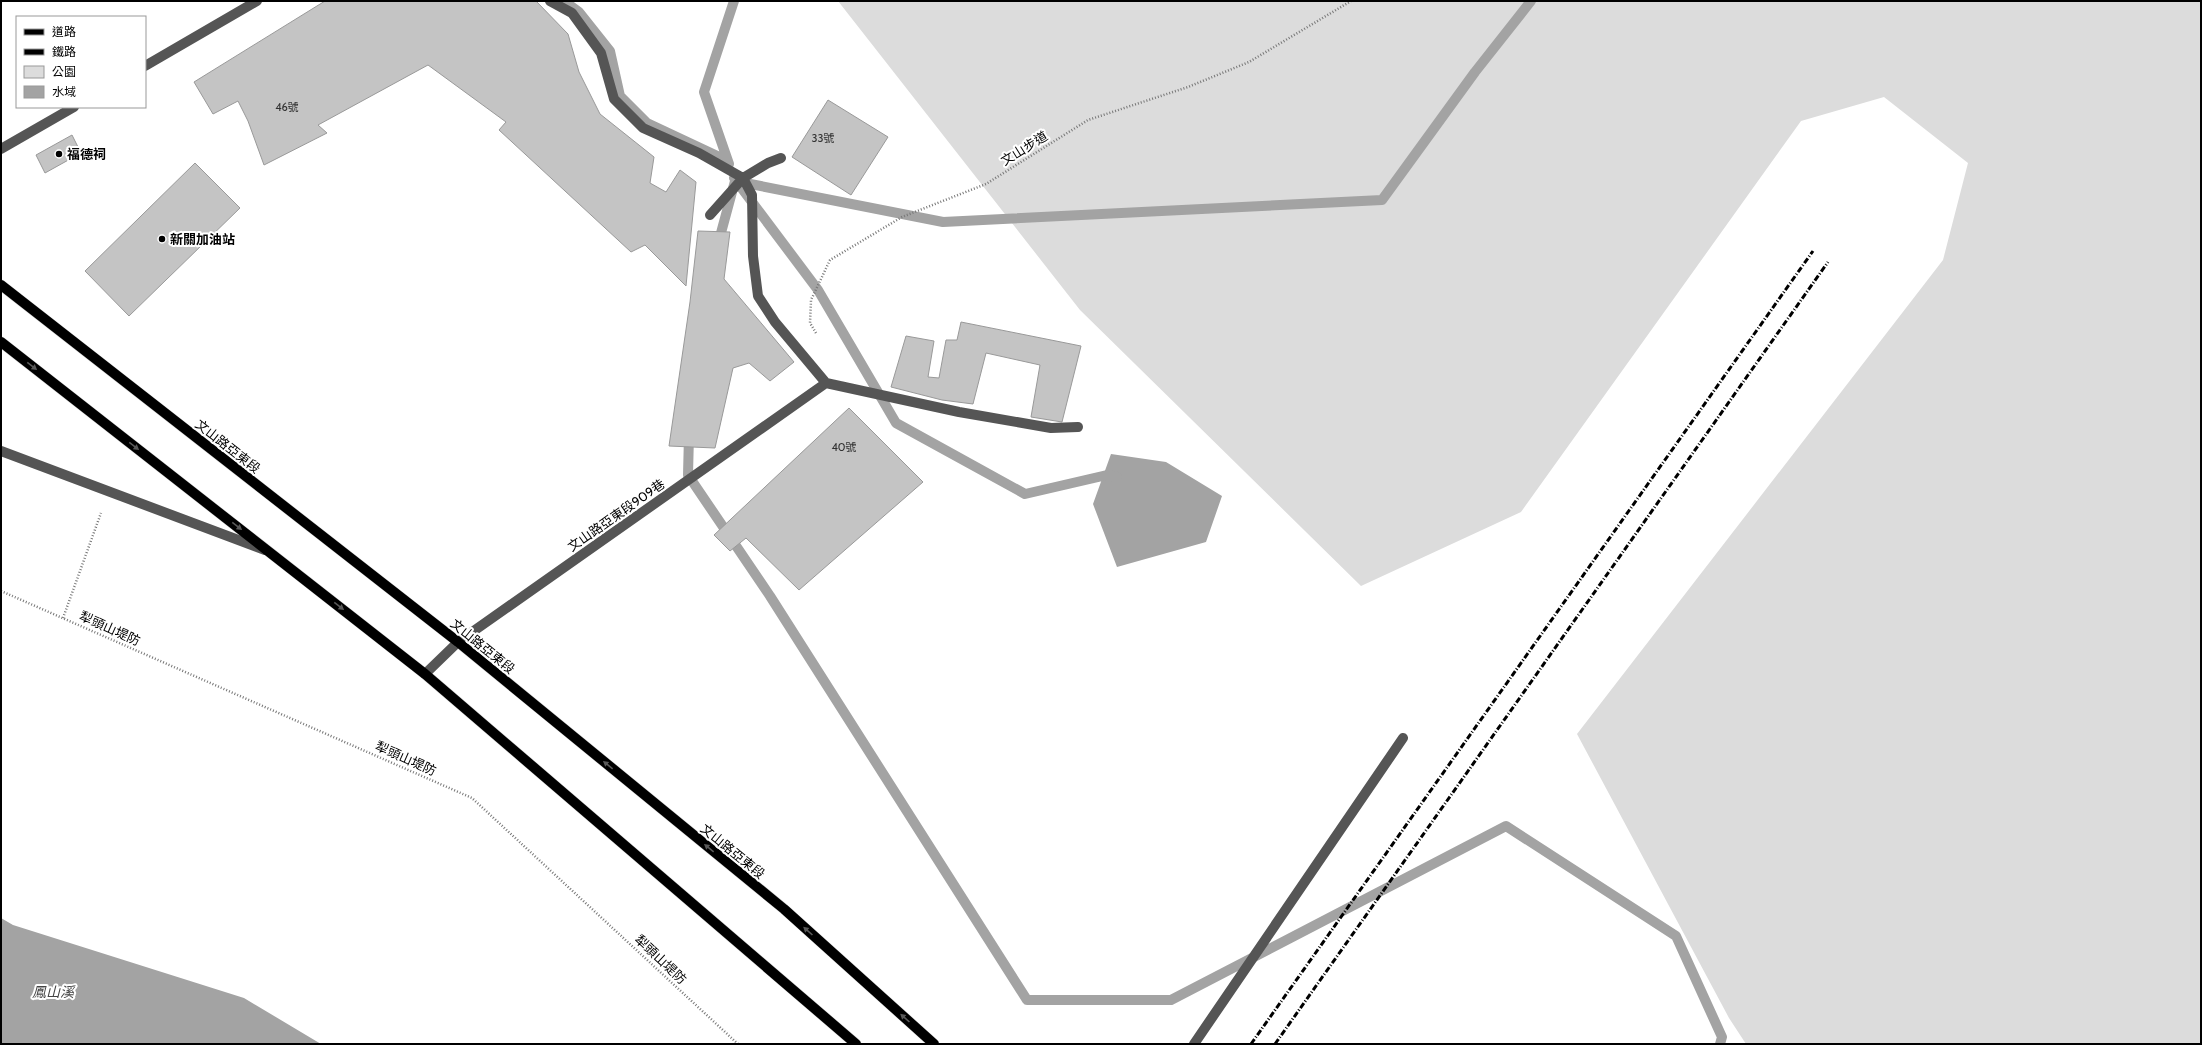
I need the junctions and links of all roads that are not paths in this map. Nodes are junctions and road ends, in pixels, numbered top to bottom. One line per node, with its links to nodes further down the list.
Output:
1 (257, 1): 3 (street)
2 (550, 1): 7 (street)
3 (146, 65)
4 (72, 108): 5 (street)
5 (1, 150)
6 (781, 158): 7 (street)
7 (743, 178): 8 (street); 11 (street)
8 (710, 215)
9 (1, 285): 15 (main road, 文山路亞東段)
10 (1, 342): 14 (main road, one-way to 14)
11 (826, 383): 12 (street); 15 (street, 文山路亞東段909巷)
12 (1078, 427)
13 (1, 451): 14 (street)
14 (271, 552): 16 (main road, one-way to 16)
15 (458, 642): 16 (street, 文山路亞東段909巷); 19 (main road, 文山路亞東段, one-way to 15)
16 (425, 674): 18 (main road)
17 (1403, 738): 20 (street)
18 (856, 1044)
19 (934, 1044)
20 (1194, 1044)

